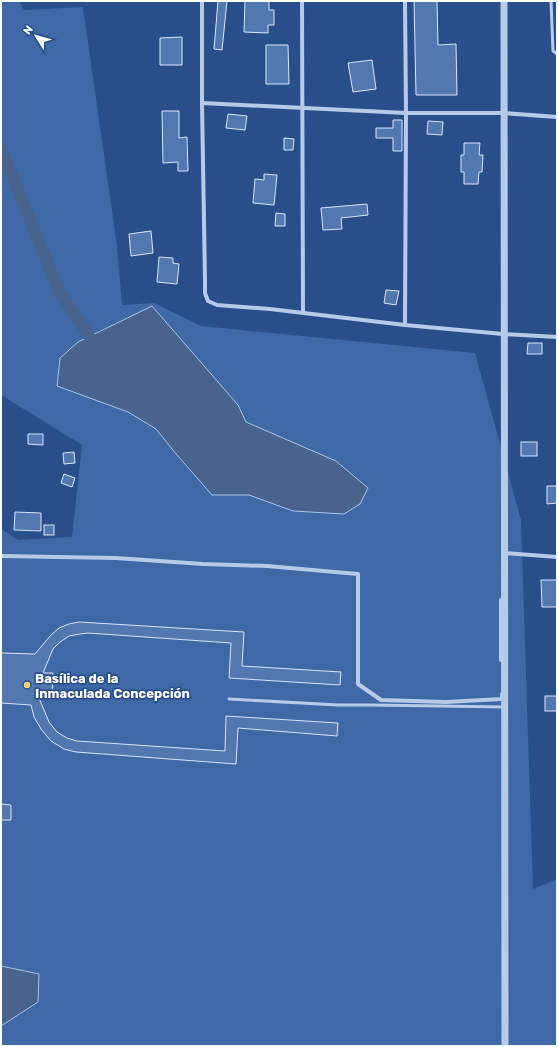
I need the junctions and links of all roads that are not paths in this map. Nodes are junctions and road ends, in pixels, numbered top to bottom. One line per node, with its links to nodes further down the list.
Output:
1 (202, 1): 7 (street)
2 (302, 1): 8 (street)
3 (404, 1): 9 (street)
4 (504, 1): 10 (street)
5 (551, 1): 6 (lane)
6 (557, 54)
7 (202, 103): 8 (street); 12 (street)
8 (303, 108): 9 (street); 12 (street)
9 (406, 112): 10 (street); 13 (street)
10 (503, 113): 11 (street); 14 (street)
11 (557, 117)
12 (303, 313): 13 (street)
13 (405, 325): 14 (street)
14 (504, 334): 15 (street); 16 (street)
15 (557, 337)
16 (504, 498): 17 (street); 18 (street)
17 (504, 553): 19 (street); 21 (street)
18 (1, 556)
19 (557, 557)
20 (228, 698): 21 (lane)
21 (505, 707): 22 (street)
22 (505, 1046)

